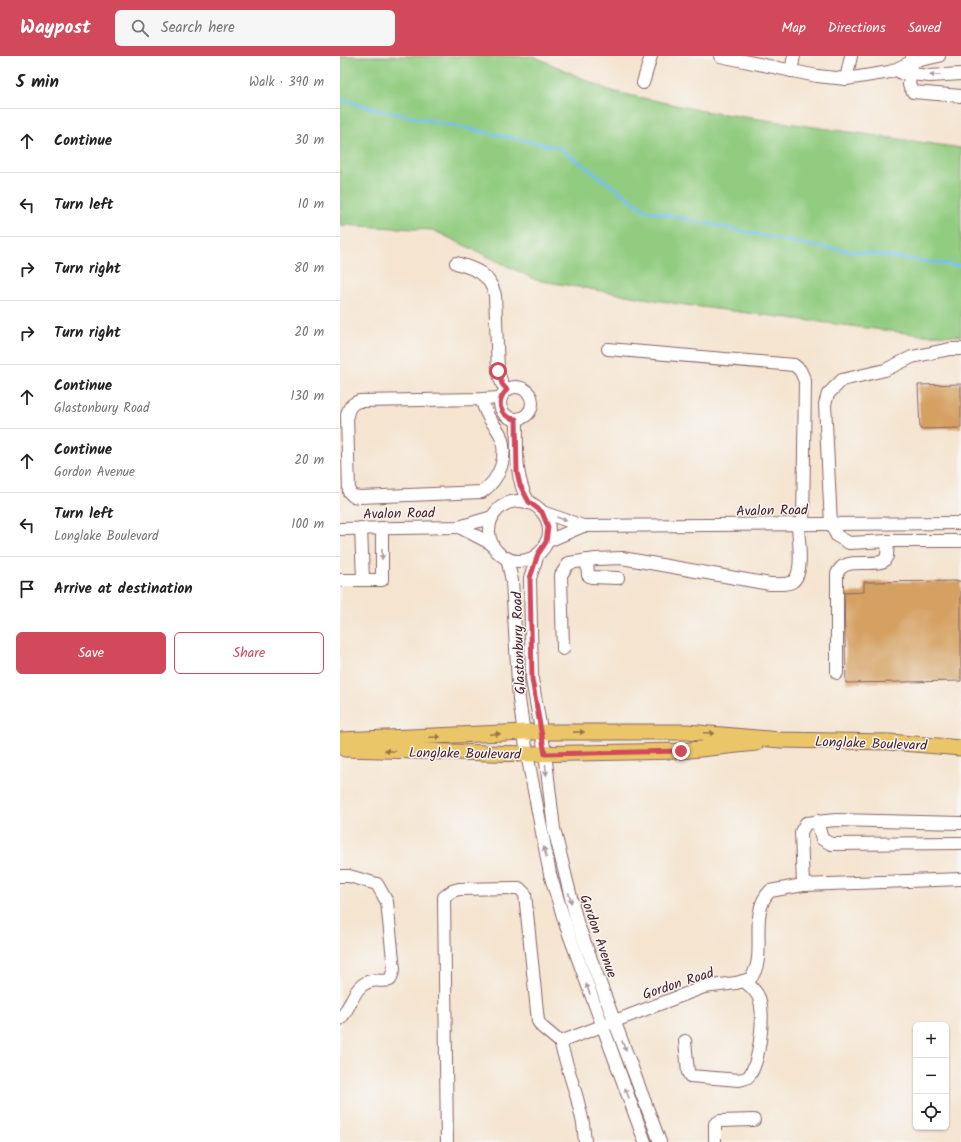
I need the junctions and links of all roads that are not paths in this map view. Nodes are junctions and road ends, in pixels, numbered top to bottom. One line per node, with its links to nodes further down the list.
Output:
1 (651, 56): 11 (street)
2 (720, 56): 6 (street)
3 (794, 56): 8 (street)
4 (851, 56): 10 (street)
5 (939, 56): 7 (street)
6 (739, 58): 8 (street)
7 (911, 64): 9 (street, one-way to 7); 10 (street); 12 (street)
8 (791, 70): 10 (street)
9 (961, 74)
10 (846, 79)
11 (643, 83)
12 (961, 96)
13 (456, 263): 16 (street)
14 (608, 349): 25 (street)
15 (961, 349): 26 (street)
16 (504, 394): 17 (street); 18 (street); 18 (street)
17 (481, 399): 17 (street)
18 (516, 419): 19 (street)
19 (517, 472): 20 (street); 21 (street)
20 (529, 502): 21 (street); 22 (street)
21 (504, 505): 23 (street)
22 (542, 512): 27 (street, Avalon Road, one-way to 27); 33 (street)
23 (492, 517): 28 (street); 35 (street)
24 (961, 523): 26 (street, Avalon Road)
25 (800, 524): 26 (street, Avalon Road); 27 (street, Avalon Road); 38 (street)
26 (830, 524): 34 (street)
27 (583, 526): 33 (street, Avalon Road)
28 (459, 527): 30 (street, Avalon Road); 35 (street)
29 (361, 528): 30 (street, Avalon Road); 31 (street, Avalon Road); 41 (street)
30 (382, 528): 41 (street, one-way to 41)
31 (340, 529)
32 (961, 541): 34 (street)
33 (546, 542): 36 (street)
34 (888, 542): 43 (street)
35 (492, 544): 37 (street)
36 (538, 554): 37 (street); 45 (street, Glastonbury Road)
37 (507, 558): 44 (street, Glastonbury Road)
38 (587, 560): 39 (street); 42 (street)
39 (618, 578)
40 (340, 580): 41 (street)
41 (363, 580)
42 (563, 649)
43 (838, 673)
44 (524, 732): 45 (main road, Longlake Boulevard); 46 (main road, Longlake Boulevard, one-way to 44); 50 (street, Gordon Avenue)
45 (540, 732): 47 (main road, Longlake Boulevard, one-way to 47); 51 (street, Gordon Avenue)
46 (340, 740)
47 (781, 740): 48 (main road, Longlake Boulevard); 51 (main road, Longlake Boulevard)
48 (961, 748)
49 (340, 749): 50 (main road, Longlake Boulevard, one-way to 49)
50 (527, 754): 51 (main road, Longlake Boulevard); 61 (street, Gordon Avenue, one-way to 50)
51 (545, 754): 60 (street, Gordon Avenue, one-way to 60)
52 (817, 821): 53 (street); 54 (street); 57 (street)
53 (961, 823)
54 (961, 843)
55 (345, 876): 59 (street)
56 (961, 878): 57 (street)
57 (803, 885): 58 (street)
58 (744, 982): 60 (street, Gordon Road); 62 (street)
59 (340, 1019)
60 (614, 1020): 61 (street, Gordon Road); 68 (street, Gordon Avenue, one-way to 68)
61 (602, 1026): 63 (street, Gordon Road); 67 (street, Gordon Avenue, one-way to 61)
62 (686, 1041)
63 (560, 1042): 65 (street); 66 (street)
64 (754, 1120): 69 (street)
65 (447, 1142)
66 (585, 1142)
67 (645, 1142)
68 (660, 1142)
69 (715, 1142)

